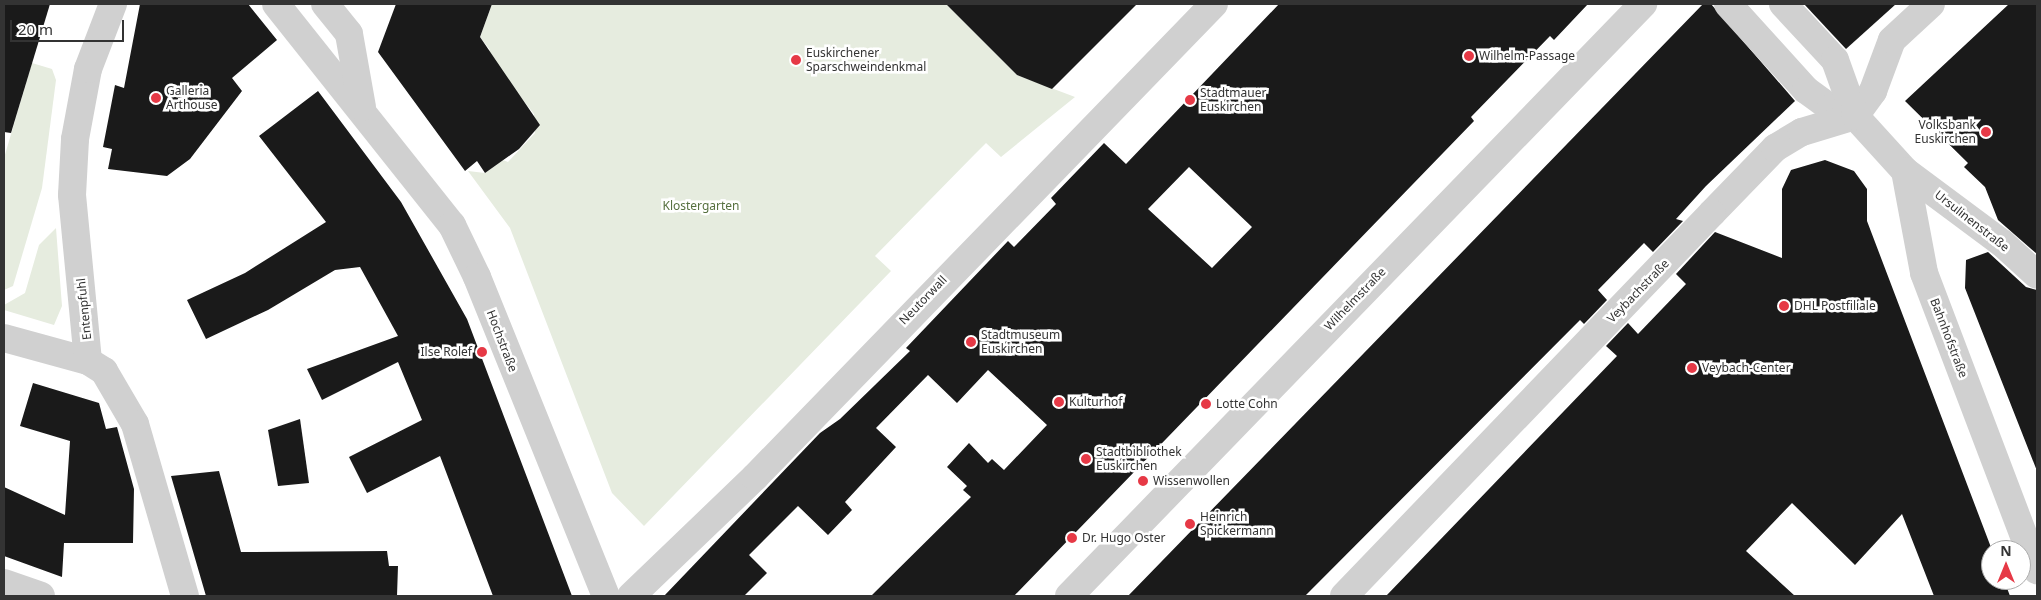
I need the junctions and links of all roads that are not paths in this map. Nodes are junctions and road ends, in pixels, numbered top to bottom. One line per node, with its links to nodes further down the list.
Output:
1 (113, 4): 14 (street, Entenpfuhl)
2 (276, 4): 9 (street, Hochstraße)
3 (325, 4): 9 (street, Hochstraße)
4 (1214, 4): 20 (street, Neutorwall)
5 (1644, 4): 21 (street, Wilhelmstraße)
6 (1728, 4): 10 (street)
7 (1783, 4): 10 (street)
8 (1931, 4): 10 (street)
9 (362, 107): 19 (street, Hochstraße)
10 (1854, 116): 11 (street); 22 (street, Veybachstraße)
11 (1905, 170): 12 (street, Ursulinenstraße); 15 (street, Bahnhofstraße)
12 (2037, 275)
13 (4, 338): 14 (street)
14 (88, 361): 18 (street)
15 (2037, 570)
16 (4, 583): 17 (street)
17 (41, 596)
18 (185, 596)
19 (606, 596)
20 (631, 596)
21 (1069, 596)
22 (1344, 596)

